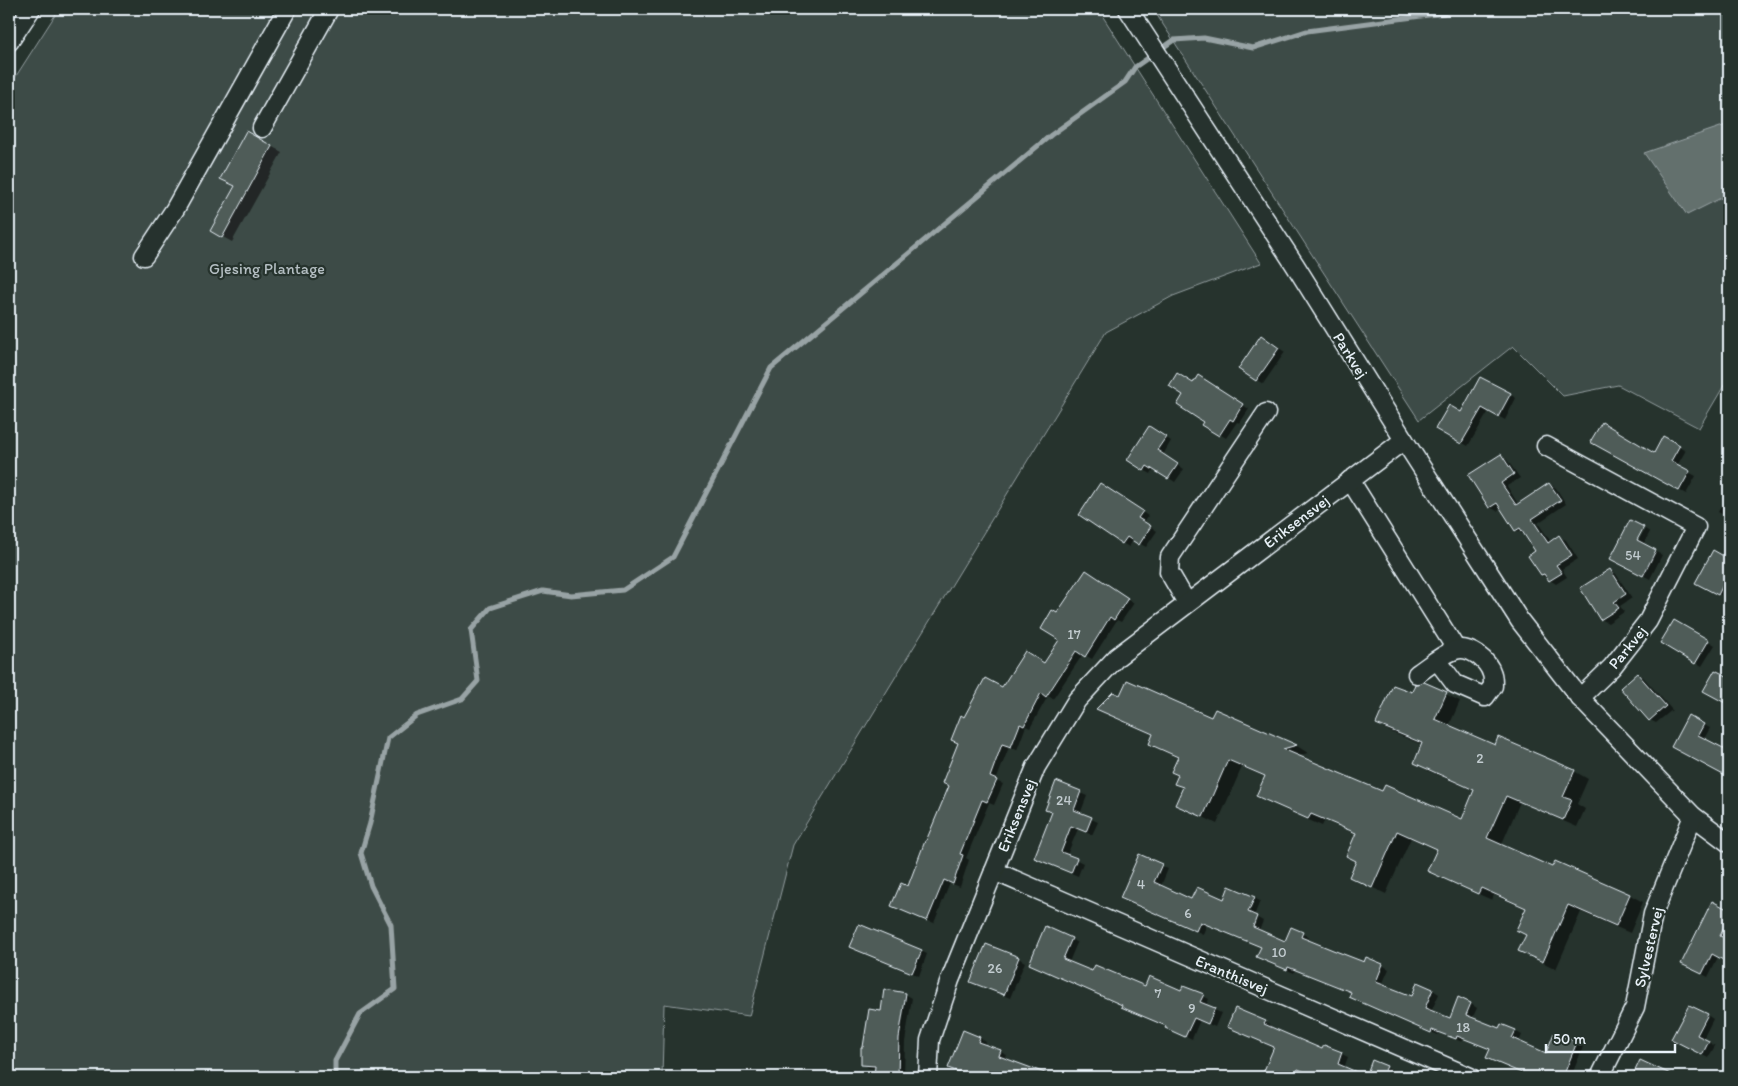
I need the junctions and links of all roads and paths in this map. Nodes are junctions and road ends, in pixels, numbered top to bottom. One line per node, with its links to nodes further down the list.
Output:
1 (31, 9): 5 (street)
2 (287, 9): 7 (street)
3 (329, 9): 6 (street)
4 (1128, 9): 9 (street, Parkvej)
5 (9, 42)
6 (262, 128)
7 (144, 256)
8 (1266, 413): 12 (street)
9 (1404, 440): 11 (street, Eriksensvej); 16 (street, Parkvej)
10 (1546, 446): 16 (street, Parkvej)
11 (1350, 480): 12 (street, Eriksensvej); 13 (street)
12 (1188, 604): 19 (street, Eriksensvej)
13 (1456, 649): 14 (street); 14 (street)
14 (1437, 660): 15 (street)
15 (1417, 674)
16 (1580, 698): 17 (street, Parkvej)
17 (1693, 816): 18 (street, Parkvej); 22 (street, Sylvestervej)
18 (1729, 843)
19 (994, 871): 20 (street, Eriksensvej); 21 (street, Eranthisvej)
20 (928, 1077)
21 (1470, 1077)
22 (1600, 1077)

